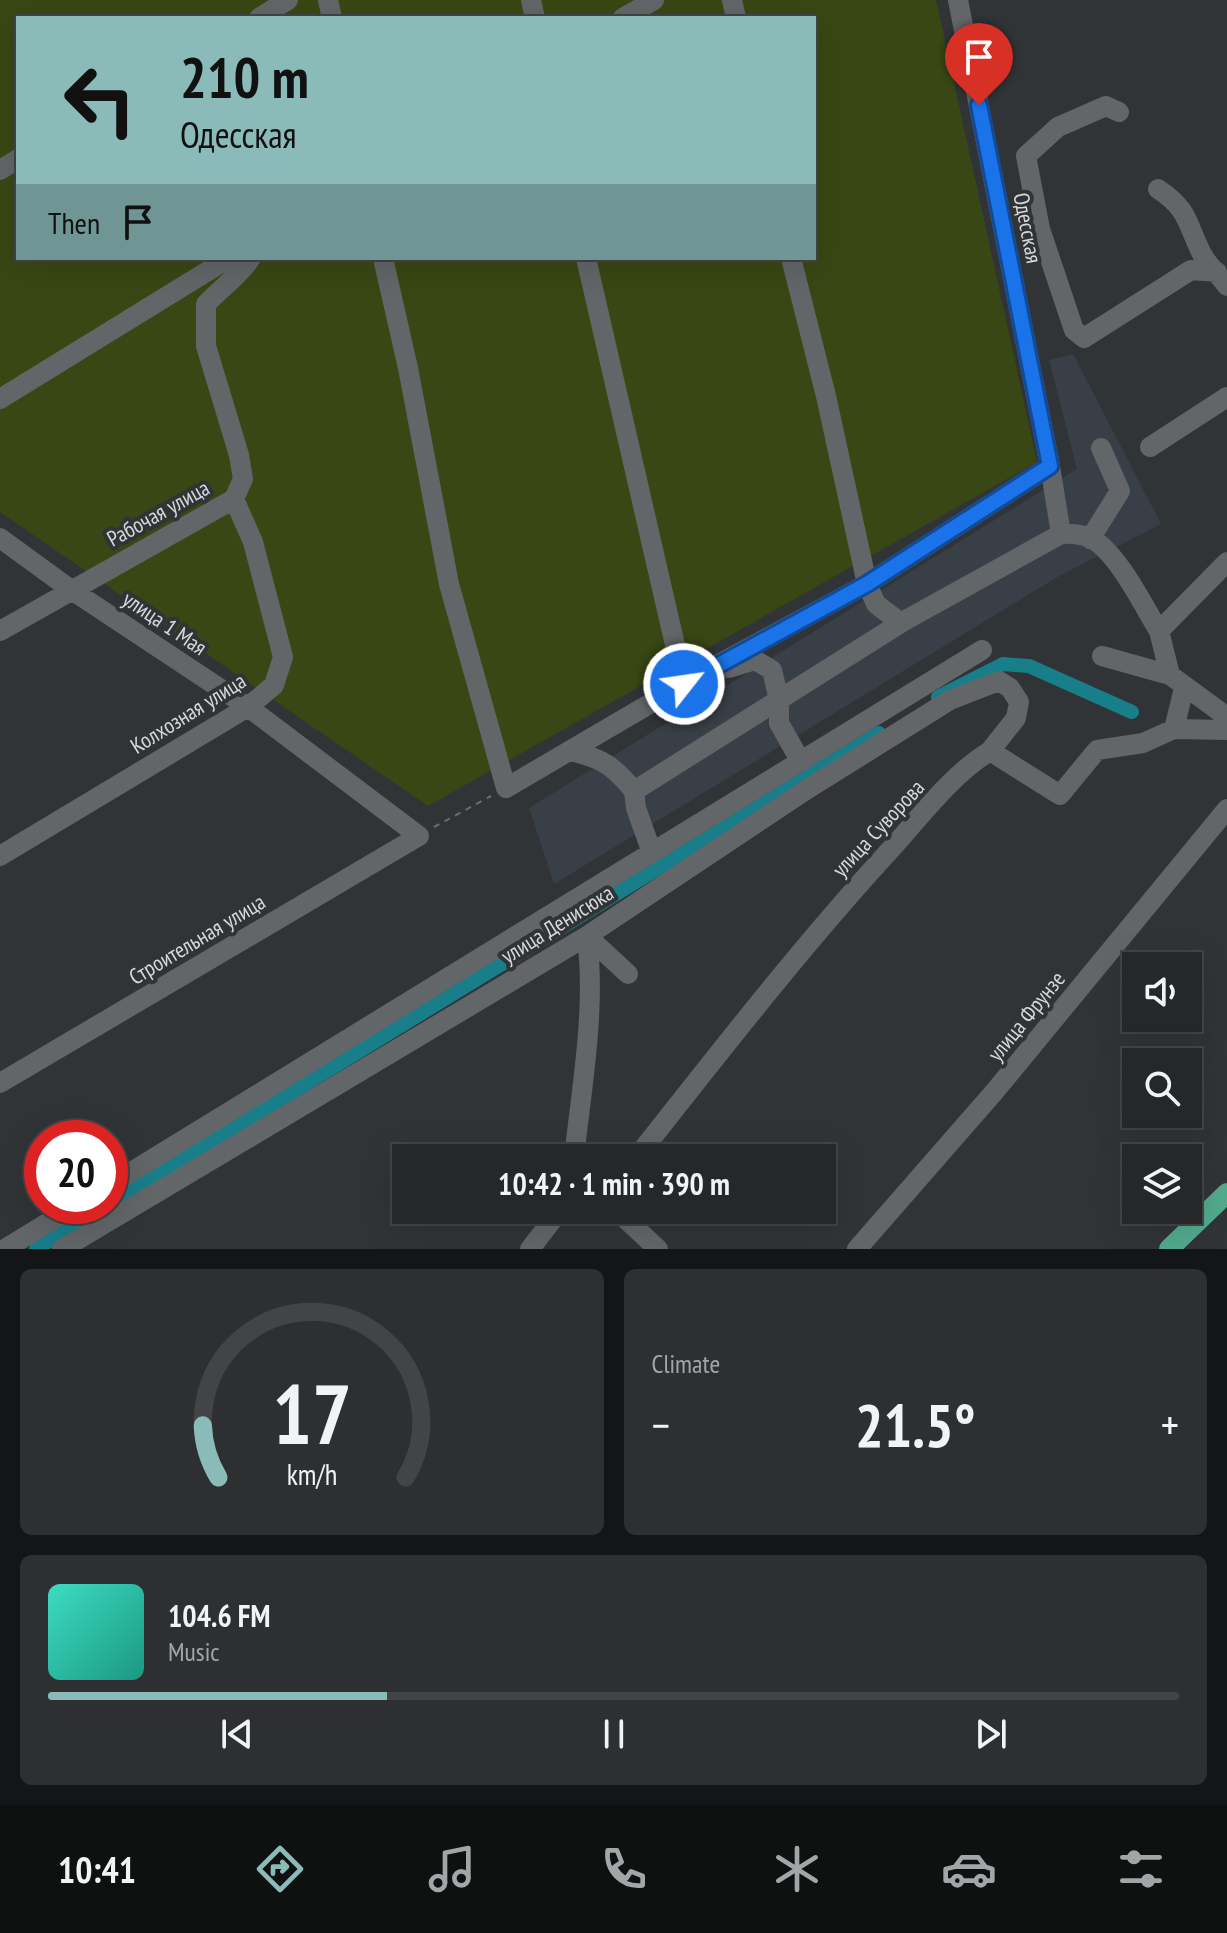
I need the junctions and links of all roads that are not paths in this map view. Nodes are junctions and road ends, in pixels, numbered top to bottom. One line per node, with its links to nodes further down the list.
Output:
1 (288, 0): 4 (street)
2 (654, 0): 5 (street)
3 (958, 0): 18 (street, Одесская)
4 (262, 16)
5 (626, 16)
6 (1119, 112): 13 (street)
7 (1158, 189): 13 (street)
8 (226, 260): 15 (street)
9 (250, 260): 19 (street, Рабочая улица)
10 (383, 260): 39 (street)
11 (586, 260): 33 (street)
12 (792, 260): 24 (street)
13 (1222, 279)
14 (1227, 397): 16 (street)
15 (0, 399)
16 (1150, 447)
17 (1101, 448): 22 (street)
18 (1050, 466): 20 (street, Одесская); 24 (street)
19 (234, 499): 25 (street, Рабочая улица); 36 (street, Колхозная улица)
20 (1061, 534): 22 (street); 26 (street)
21 (0, 538): 25 (street, улица 1 Мая)
22 (1090, 539): 28 (street)
23 (1227, 562): 28 (street)
24 (867, 584): 26 (street); 31 (street)
25 (70, 589): 27 (street, Рабочая улица); 36 (street, улица 1 Мая)
26 (901, 623): 34 (street)
27 (0, 631)
28 (1159, 631): 32 (street)
29 (982, 650): 41 (street)
30 (1102, 656): 32 (street)
31 (704, 672): 33 (street); 34 (street)
32 (1177, 682): 35 (street); 37 (street)
33 (684, 684): 39 (street)
34 (779, 700): 41 (street); 42 (street)
35 (1222, 706)
36 (248, 707): 44 (street, улица 1 Мая); 46 (street, Колхозная улица)
37 (1174, 729): 38 (street); 40 (street)
38 (1227, 730)
39 (570, 751): 42 (street)
40 (990, 751): 47 (street, улица Денисюка); 51 (street, улица Суворова)
41 (801, 762): 45 (street)
42 (634, 791): 45 (street)
43 (1227, 809): 61 (street, улица Фрунзе)
44 (419, 836): 49 (street, Строительная улица)
45 (652, 853): 52 (street)
46 (0, 856)
47 (587, 936): 48 (street); 50 (street); 58 (street, улица Денисюка)
48 (628, 974)
49 (0, 1083)
50 (576, 1144)
51 (647, 1144)
52 (128, 1174)
53 (1227, 1193): 62 (main road)
54 (46, 1224): 57 (street)
55 (549, 1224): 59 (street)
56 (631, 1224): 60 (street)
57 (5, 1249)
58 (62, 1249)
59 (530, 1249)
60 (658, 1249)
61 (857, 1249)
62 (1169, 1249)

